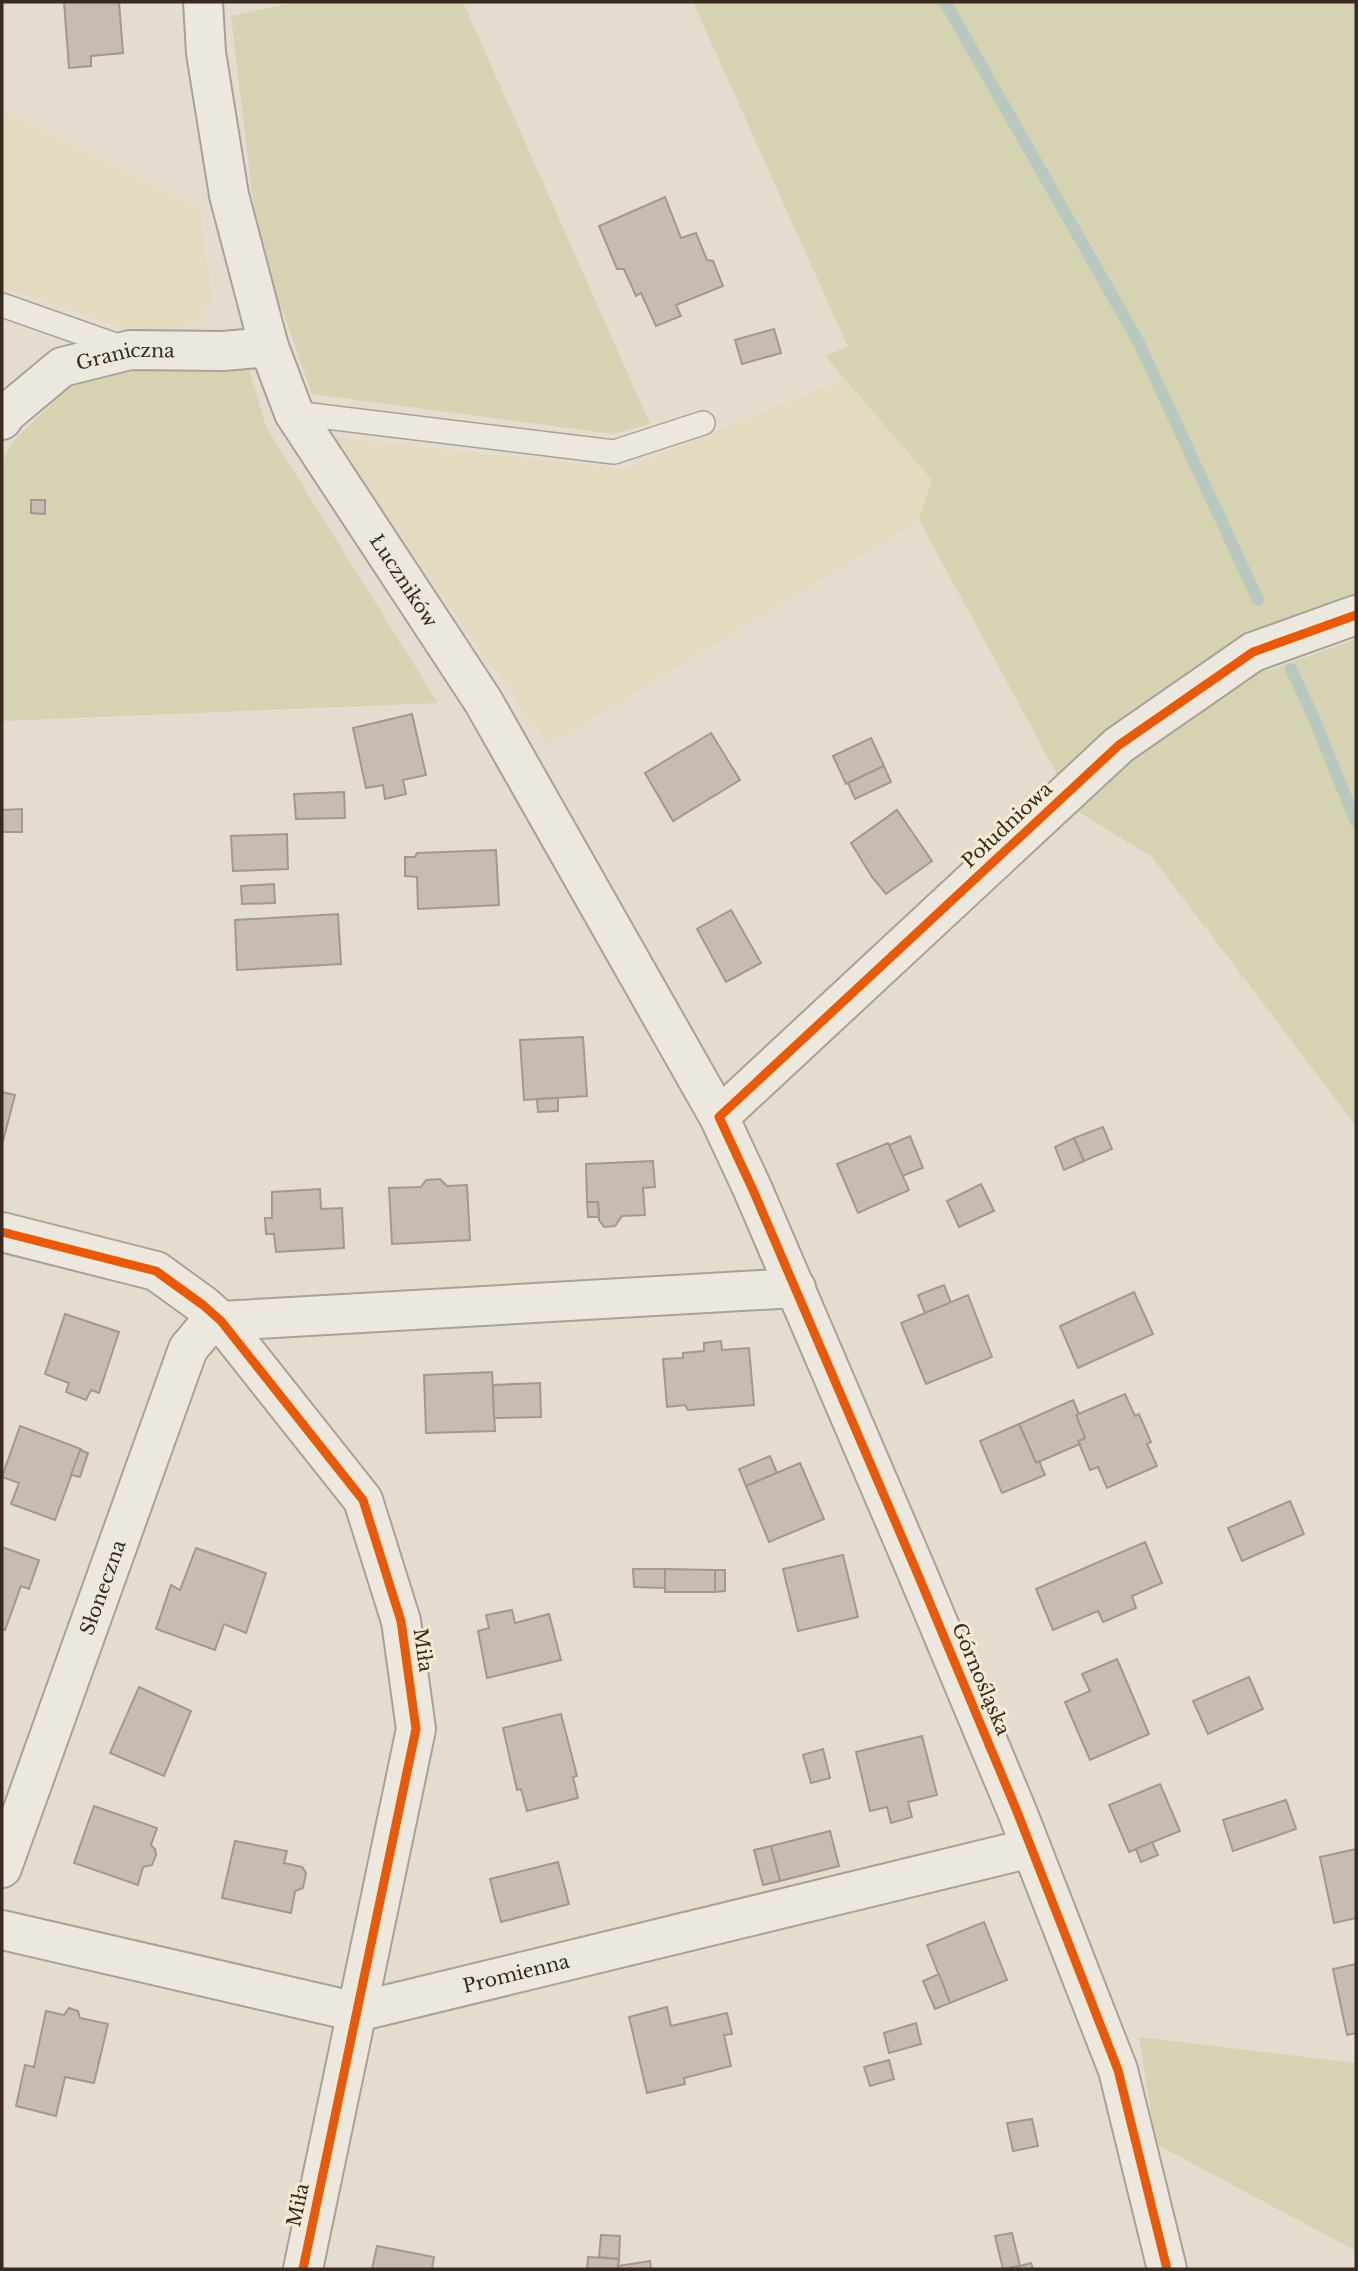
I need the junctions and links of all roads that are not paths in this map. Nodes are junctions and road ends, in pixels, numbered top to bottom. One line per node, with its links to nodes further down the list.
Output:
1 (202, 2): 3 (street, Łuczników)
2 (2, 305): 4 (lane)
3 (269, 347): 4 (street, Graniczna); 5 (street, Łuczników)
4 (130, 350): 6 (street, Graniczna)
5 (294, 413): 7 (lane); 9 (street, Łuczników)
6 (2, 420)
7 (703, 423)
8 (1356, 615): 9 (street, Południowa)
9 (719, 1117): 11 (street, Górnośląska)
10 (2, 1232): 12 (street, Miła)
11 (796, 1287): 12 (street); 13 (street, Górnośląska)
12 (221, 1321): 14 (street, Słoneczna); 16 (street, Miła)
13 (1031, 1848): 16 (street, Promienna); 18 (street, Górnośląska)
14 (2, 1868)
15 (2, 1930): 16 (street, Promienna)
16 (357, 2012): 17 (street, Miła)
17 (303, 2269)
18 (1167, 2269)

